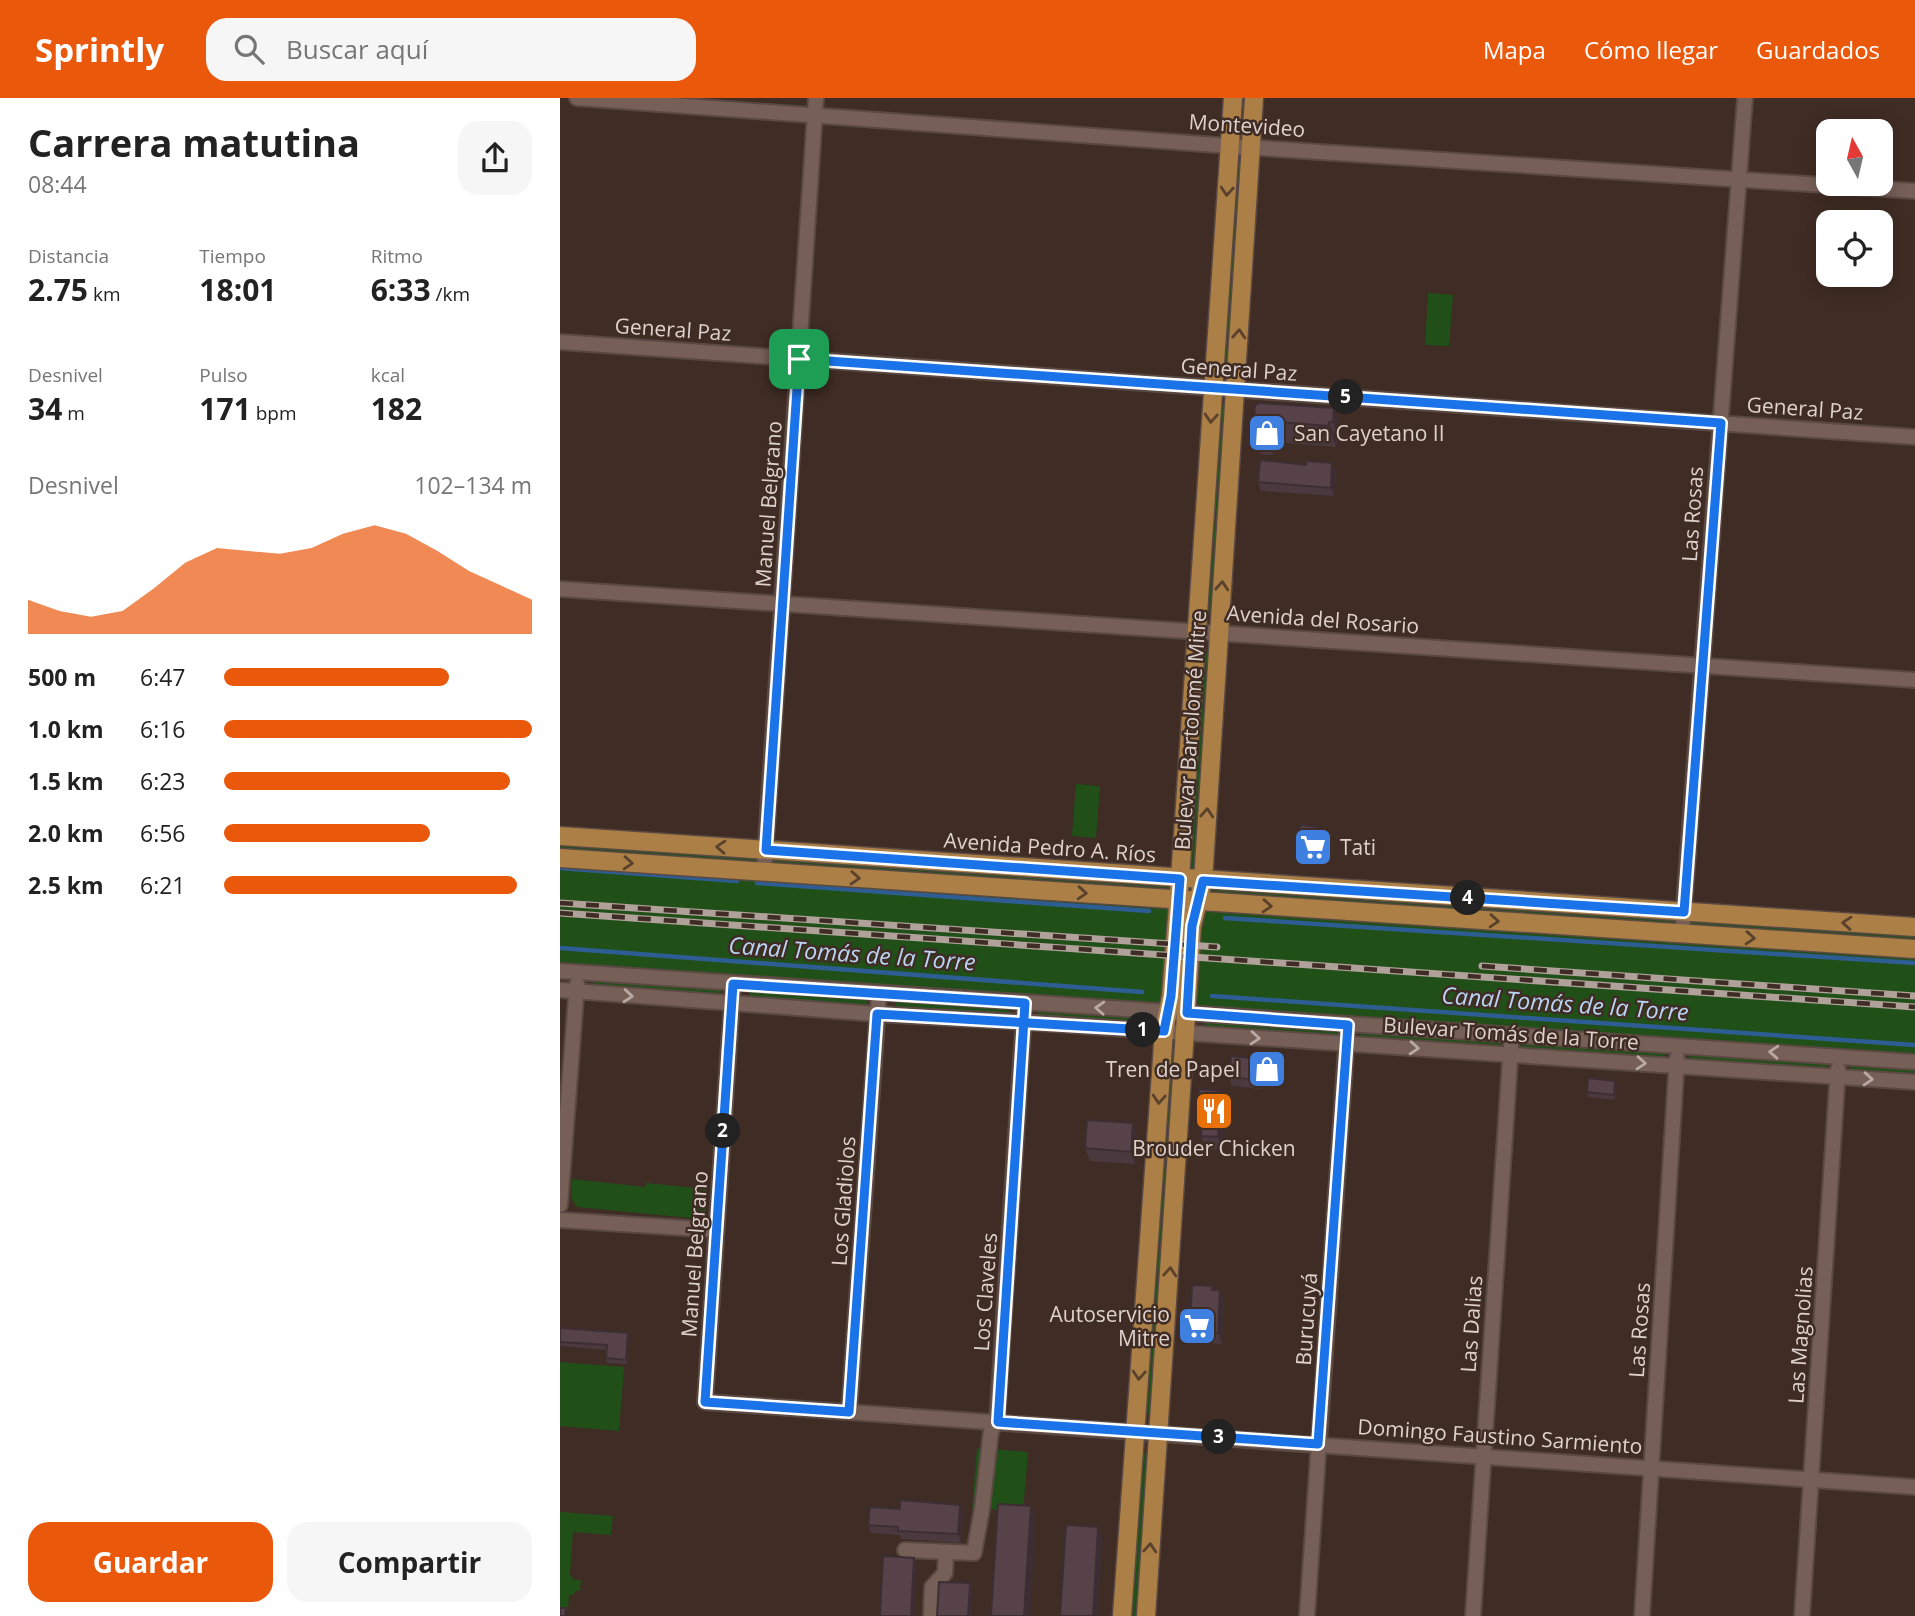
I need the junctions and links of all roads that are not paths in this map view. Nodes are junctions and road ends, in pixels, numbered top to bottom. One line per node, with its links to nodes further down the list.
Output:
1 (577, 98): 6 (street, Montevideo)
2 (816, 98): 6 (street, Manuel Belgrano)
3 (1233, 98): 7 (main road, Bulevar Bartolomé Mitre)
4 (1254, 98): 8 (main road, Bulevar Bartolomé Mitre)
5 (1745, 98): 9 (street, Las Rosas)
6 (815, 115): 7 (street, Montevideo); 12 (street, Manuel Belgrano)
7 (1230, 145): 8 (street, Montevideo); 13 (main road, Bulevar Bartolomé Mitre, one-way to 13)
8 (1251, 147): 9 (street, Montevideo); 14 (main road, Bulevar Bartolomé Mitre, one-way to 8)
9 (1739, 178): 10 (street, Montevideo); 15 (street, Las Rosas)
10 (1915, 191)
11 (560, 342): 12 (street, General Paz)
12 (799, 359): 13 (street, General Paz); 18 (street, Manuel Belgrano)
13 (1213, 388): 14 (street, General Paz); 19 (main road, Bulevar Bartolomé Mitre, one-way to 19)
14 (1235, 390): 15 (street, General Paz); 20 (main road, Bulevar Bartolomé Mitre, one-way to 14)
15 (1721, 423): 16 (street, General Paz); 21 (street, Las Rosas)
16 (1915, 437)
17 (560, 589): 18 (street, Avenida del Rosario)
18 (783, 604): 19 (street, Avenida del Rosario); 24 (street, Manuel Belgrano)
19 (1197, 632): 20 (street, Avenida del Rosario); 27 (main road, Bulevar Bartolomé Mitre)
20 (1219, 633): 21 (street, Avenida del Rosario); 28 (main road, Bulevar Bartolomé Mitre, one-way to 20)
21 (1702, 666): 22 (street, Avenida del Rosario); 31 (street, Las Rosas)
22 (1915, 680)
23 (560, 836): 24 (main road, Avenida Pedro A. Ríos, one-way to 23)
24 (766, 850): 26 (street, Manuel Belgrano); 27 (main road, Avenida Pedro A. Ríos)
25 (560, 858): 26 (main road, Avenida Pedro A. Ríos, one-way to 26)
26 (764, 872): 29 (main road, Avenida Pedro A. Ríos, one-way to 29)
27 (1180, 879): 28 (main road, Avenida Pedro A. Ríos); 29 (main road, Bulevar Bartolomé Mitre)
28 (1203, 881): 30 (main road, Bulevar Bartolomé Mitre); 31 (main road, Avenida Pedro A. Ríos)
29 (1178, 900): 30 (main road, Avenida Pedro A. Ríos); 43 (main road, Bulevar Bartolomé Mitre)
30 (1199, 901): 33 (main road, Avenida Pedro A. Ríos, one-way to 33); 44 (main road, Bulevar Bartolomé Mitre)
31 (1684, 912): 32 (main road, Avenida Pedro A. Ríos, one-way to 31); 33 (street, Las Rosas)
32 (1915, 927)
33 (1682, 933): 34 (main road, Avenida Pedro A. Ríos, one-way to 34)
34 (1915, 950)
35 (560, 971): 36 (street, Bulevar Tomás de la Torre)
36 (578, 973): 37 (street, Bulevar Tomás de la Torre); 39 (street)
37 (733, 984): 40 (street, Bulevar Tomás de la Torre); 42 (street, Manuel Belgrano)
38 (560, 990): 39 (street, Bulevar Tomás de la Torre)
39 (577, 992): 42 (street, Bulevar Tomás de la Torre, one-way to 42); 59 (street)
40 (879, 993): 41 (street, Bulevar Tomás de la Torre); 45 (street, Los Gladiolos)
41 (1025, 1003): 43 (street, Bulevar Tomás de la Torre, one-way to 41); 46 (street, Los Claveles)
42 (731, 1004): 45 (street, Bulevar Tomás de la Torre); 61 (street, Manuel Belgrano)
43 (1168, 1012): 44 (street, Bulevar Tomás de la Torre); 48 (main road, Bulevar Bartolomé Mitre)
44 (1187, 1013): 47 (street, Bulevar Tomás de la Torre); 49 (main road, Bulevar Bartolomé Mitre)
45 (877, 1014): 46 (street, Bulevar Tomás de la Torre); 63 (street, Los Gladiolos)
46 (1024, 1022): 48 (street, Bulevar Tomás de la Torre); 64 (street, Los Claveles)
47 (1348, 1025): 50 (street, Bulevar Tomás de la Torre); 51 (street, Burucuyá)
48 (1164, 1031): 49 (street, Bulevar Tomás de la Torre); 65 (main road, Bulevar Bartolomé Mitre, one-way to 65)
49 (1186, 1033): 51 (street, Bulevar Tomás de la Torre, one-way to 51); 66 (main road, Bulevar Bartolomé Mitre, one-way to 49)
50 (1511, 1035): 52 (street, Bulevar Tomás de la Torre); 53 (street, Las Dalias)
51 (1346, 1044): 53 (street, Bulevar Tomás de la Torre, one-way to 53); 67 (street, Burucuyá)
52 (1678, 1046): 54 (street, Bulevar Tomás de la Torre, one-way to 52); 56 (street, Las Rosas)
53 (1510, 1054): 56 (street, Bulevar Tomás de la Torre, one-way to 56); 68 (street, Las Dalias)
54 (1839, 1057): 55 (street, Bulevar Tomás de la Torre); 57 (street, Las Magnolias)
55 (1915, 1062)
56 (1676, 1065): 57 (street, Bulevar Tomás de la Torre); 69 (street, Las Rosas)
57 (1838, 1076): 58 (street, Bulevar Tomás de la Torre, one-way to 58); 70 (street, Las Magnolias)
58 (1915, 1082)
59 (560, 1205)
60 (560, 1220): 61 (street)
61 (716, 1230): 62 (street, Manuel Belgrano)
62 (705, 1402): 63 (street, Domingo Faustino Sarmiento)
63 (849, 1412): 64 (street, Domingo Faustino Sarmiento)
64 (998, 1422): 65 (street, Domingo Faustino Sarmiento); 73 (street, Los Claveles)
65 (1135, 1431): 66 (street, Domingo Faustino Sarmiento); 75 (main road, Bulevar Bartolomé Mitre)
66 (1158, 1433): 67 (street, Domingo Faustino Sarmiento); 76 (main road, Bulevar Bartolomé Mitre, one-way to 66)
67 (1318, 1444): 68 (street, Domingo Faustino Sarmiento); 77 (street, Burucuyá)
68 (1483, 1456): 69 (street, Domingo Faustino Sarmiento); 78 (street, Las Dalias)
69 (1652, 1468): 70 (street, Domingo Faustino Sarmiento); 79 (street, Las Rosas)
70 (1811, 1480): 71 (street, Domingo Faustino Sarmiento); 80 (street, Las Magnolias)
71 (1915, 1487)
72 (905, 1550): 73 (street)
73 (946, 1552): 74 (street)
74 (931, 1616)
75 (1122, 1616)
76 (1146, 1616)
77 (1307, 1616)
78 (1473, 1616)
79 (1642, 1616)
80 (1802, 1616)

